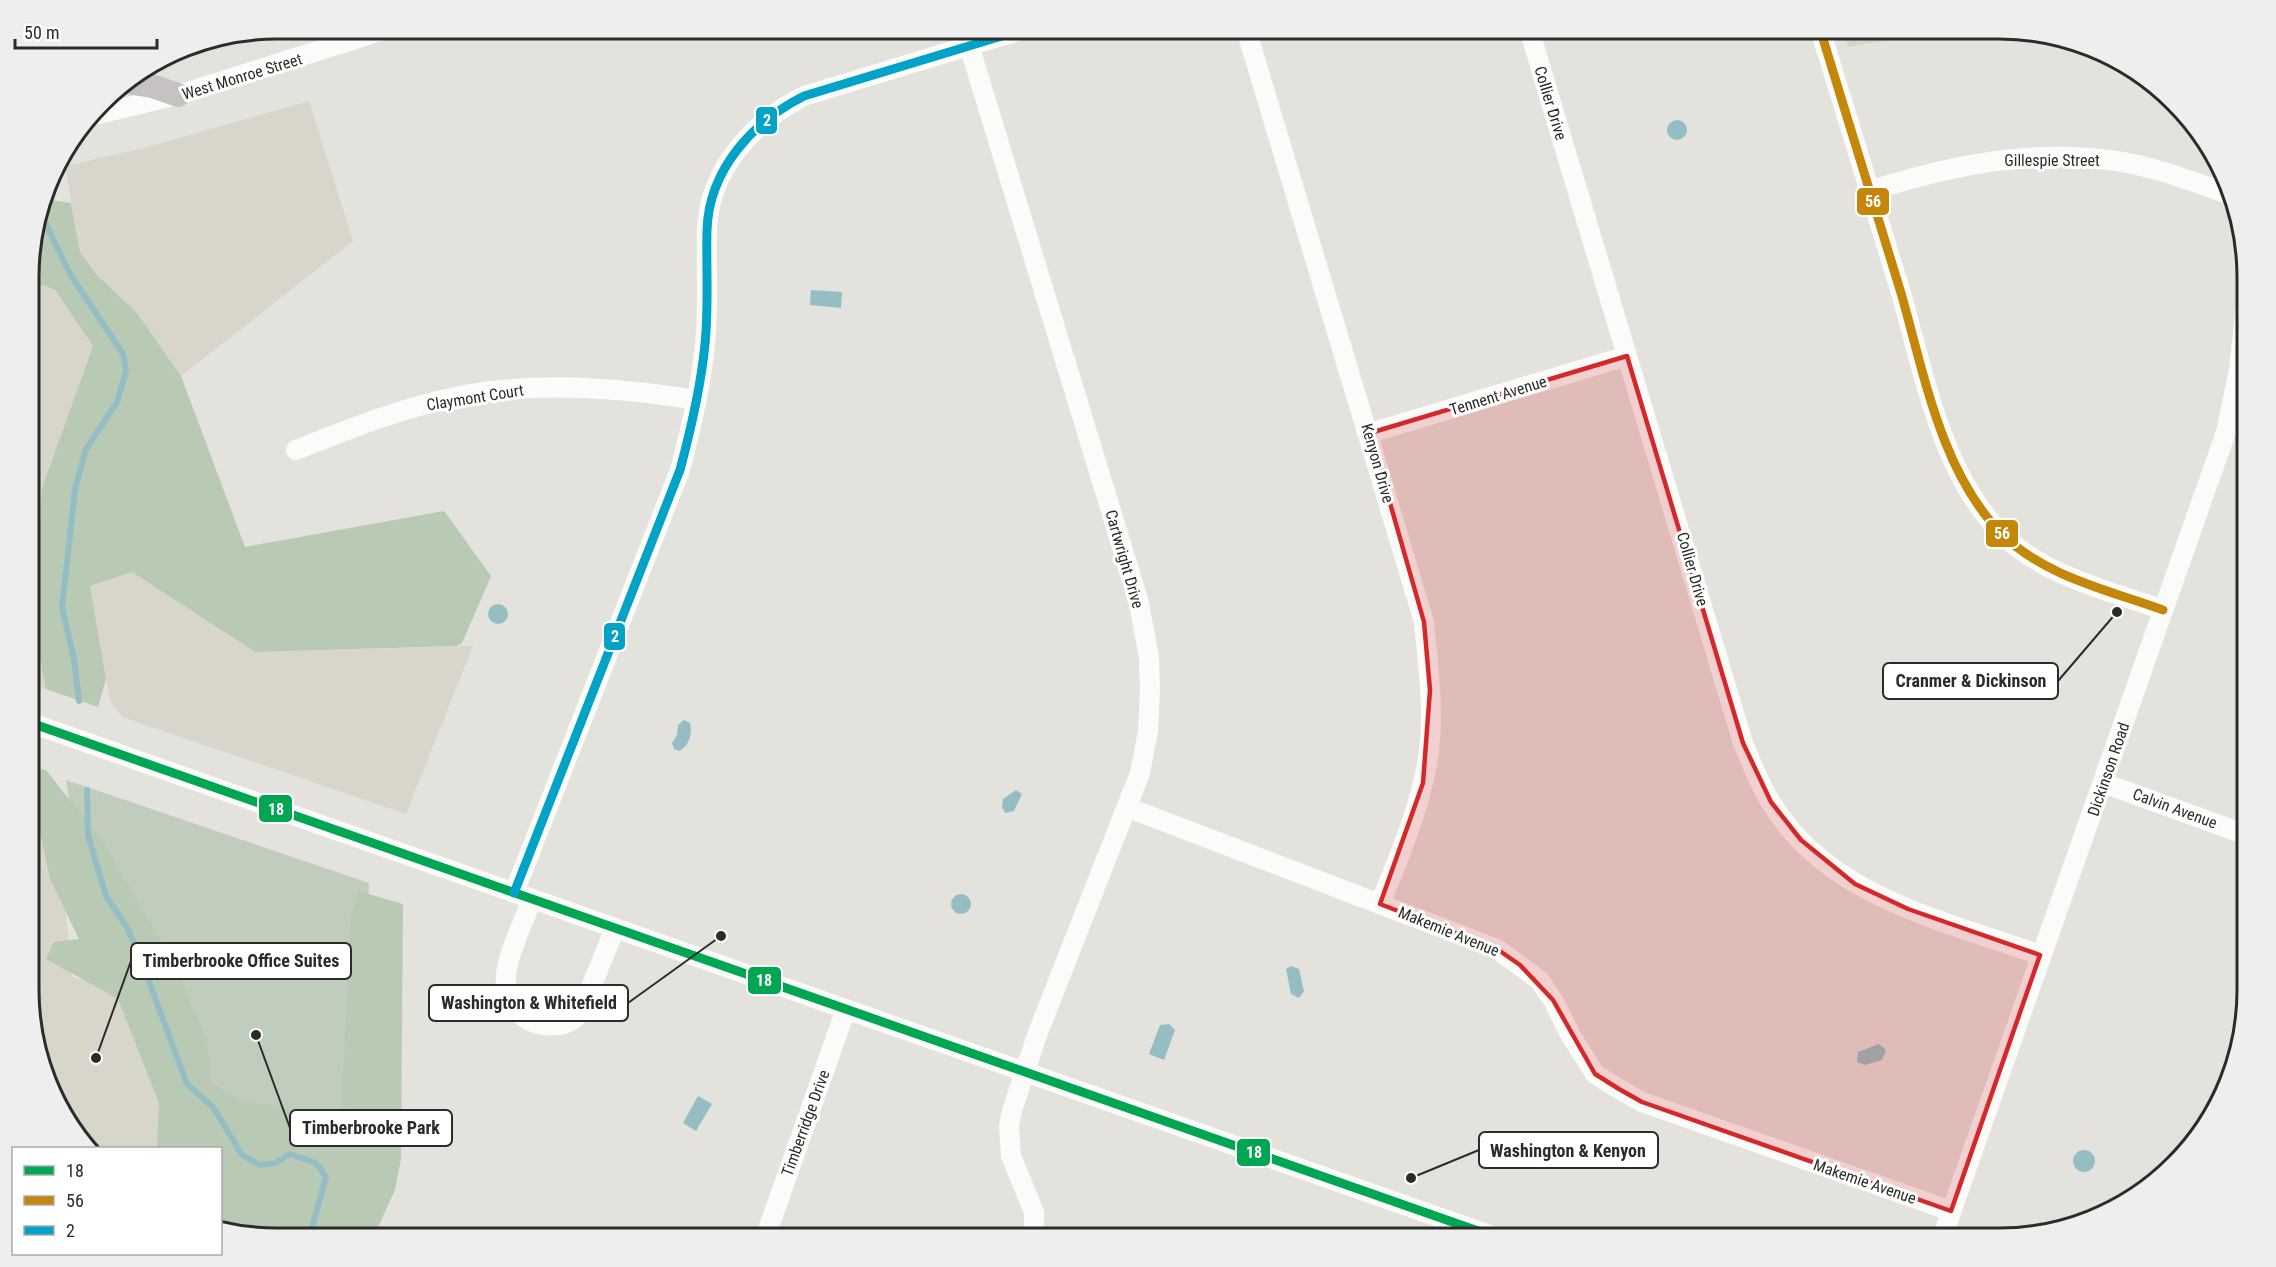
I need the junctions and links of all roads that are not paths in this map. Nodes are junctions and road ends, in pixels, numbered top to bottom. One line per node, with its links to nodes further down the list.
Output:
1 (353, 39): 8 (street, West Monroe Street)
2 (989, 39): 6 (street)
3 (1249, 39): 15 (street, Kenyon Drive)
4 (1532, 39): 12 (street, Collier Drive)
5 (1823, 39): 10 (street)
6 (969, 45): 14 (street); 20 (street, Cartwright Drive)
7 (138, 84): 8 (main road)
8 (178, 95): 9 (street, West Monroe Street)
9 (106, 112)
10 (1869, 191): 11 (street, Gillespie Street); 17 (street)
11 (2221, 192)
12 (1627, 356): 15 (street, Tennent Avenue); 25 (street, Collier Drive)
13 (2237, 384): 17 (street, Dickinson Road)
14 (697, 400): 16 (street, Claymont Court); 22 (street)
15 (1370, 433): 23 (street, Kenyon Drive)
16 (296, 450)
17 (2163, 610): 19 (street, Dickinson Road)
18 (39, 726): 22 (street)
19 (2103, 783): 21 (street, Calvin Avenue); 25 (street, Dickinson Road)
20 (1129, 808): 23 (street, Makemie Avenue); 27 (street, Cartwright Drive)
21 (2237, 831)
22 (523, 896): 24 (street); 24 (street)
23 (1380, 904): 28 (street, Makemie Avenue)
24 (615, 928): 26 (street)
25 (2040, 955): 28 (street, Dickinson Road)
26 (846, 1009): 27 (street); 29 (street, Timberridge Drive)
27 (1025, 1071): 30 (street, Cartwright Drive); 31 (street)
28 (1952, 1211): 32 (street, Dickinson Road)
29 (769, 1228)
30 (1034, 1228)
31 (1470, 1228)
32 (1946, 1228)

